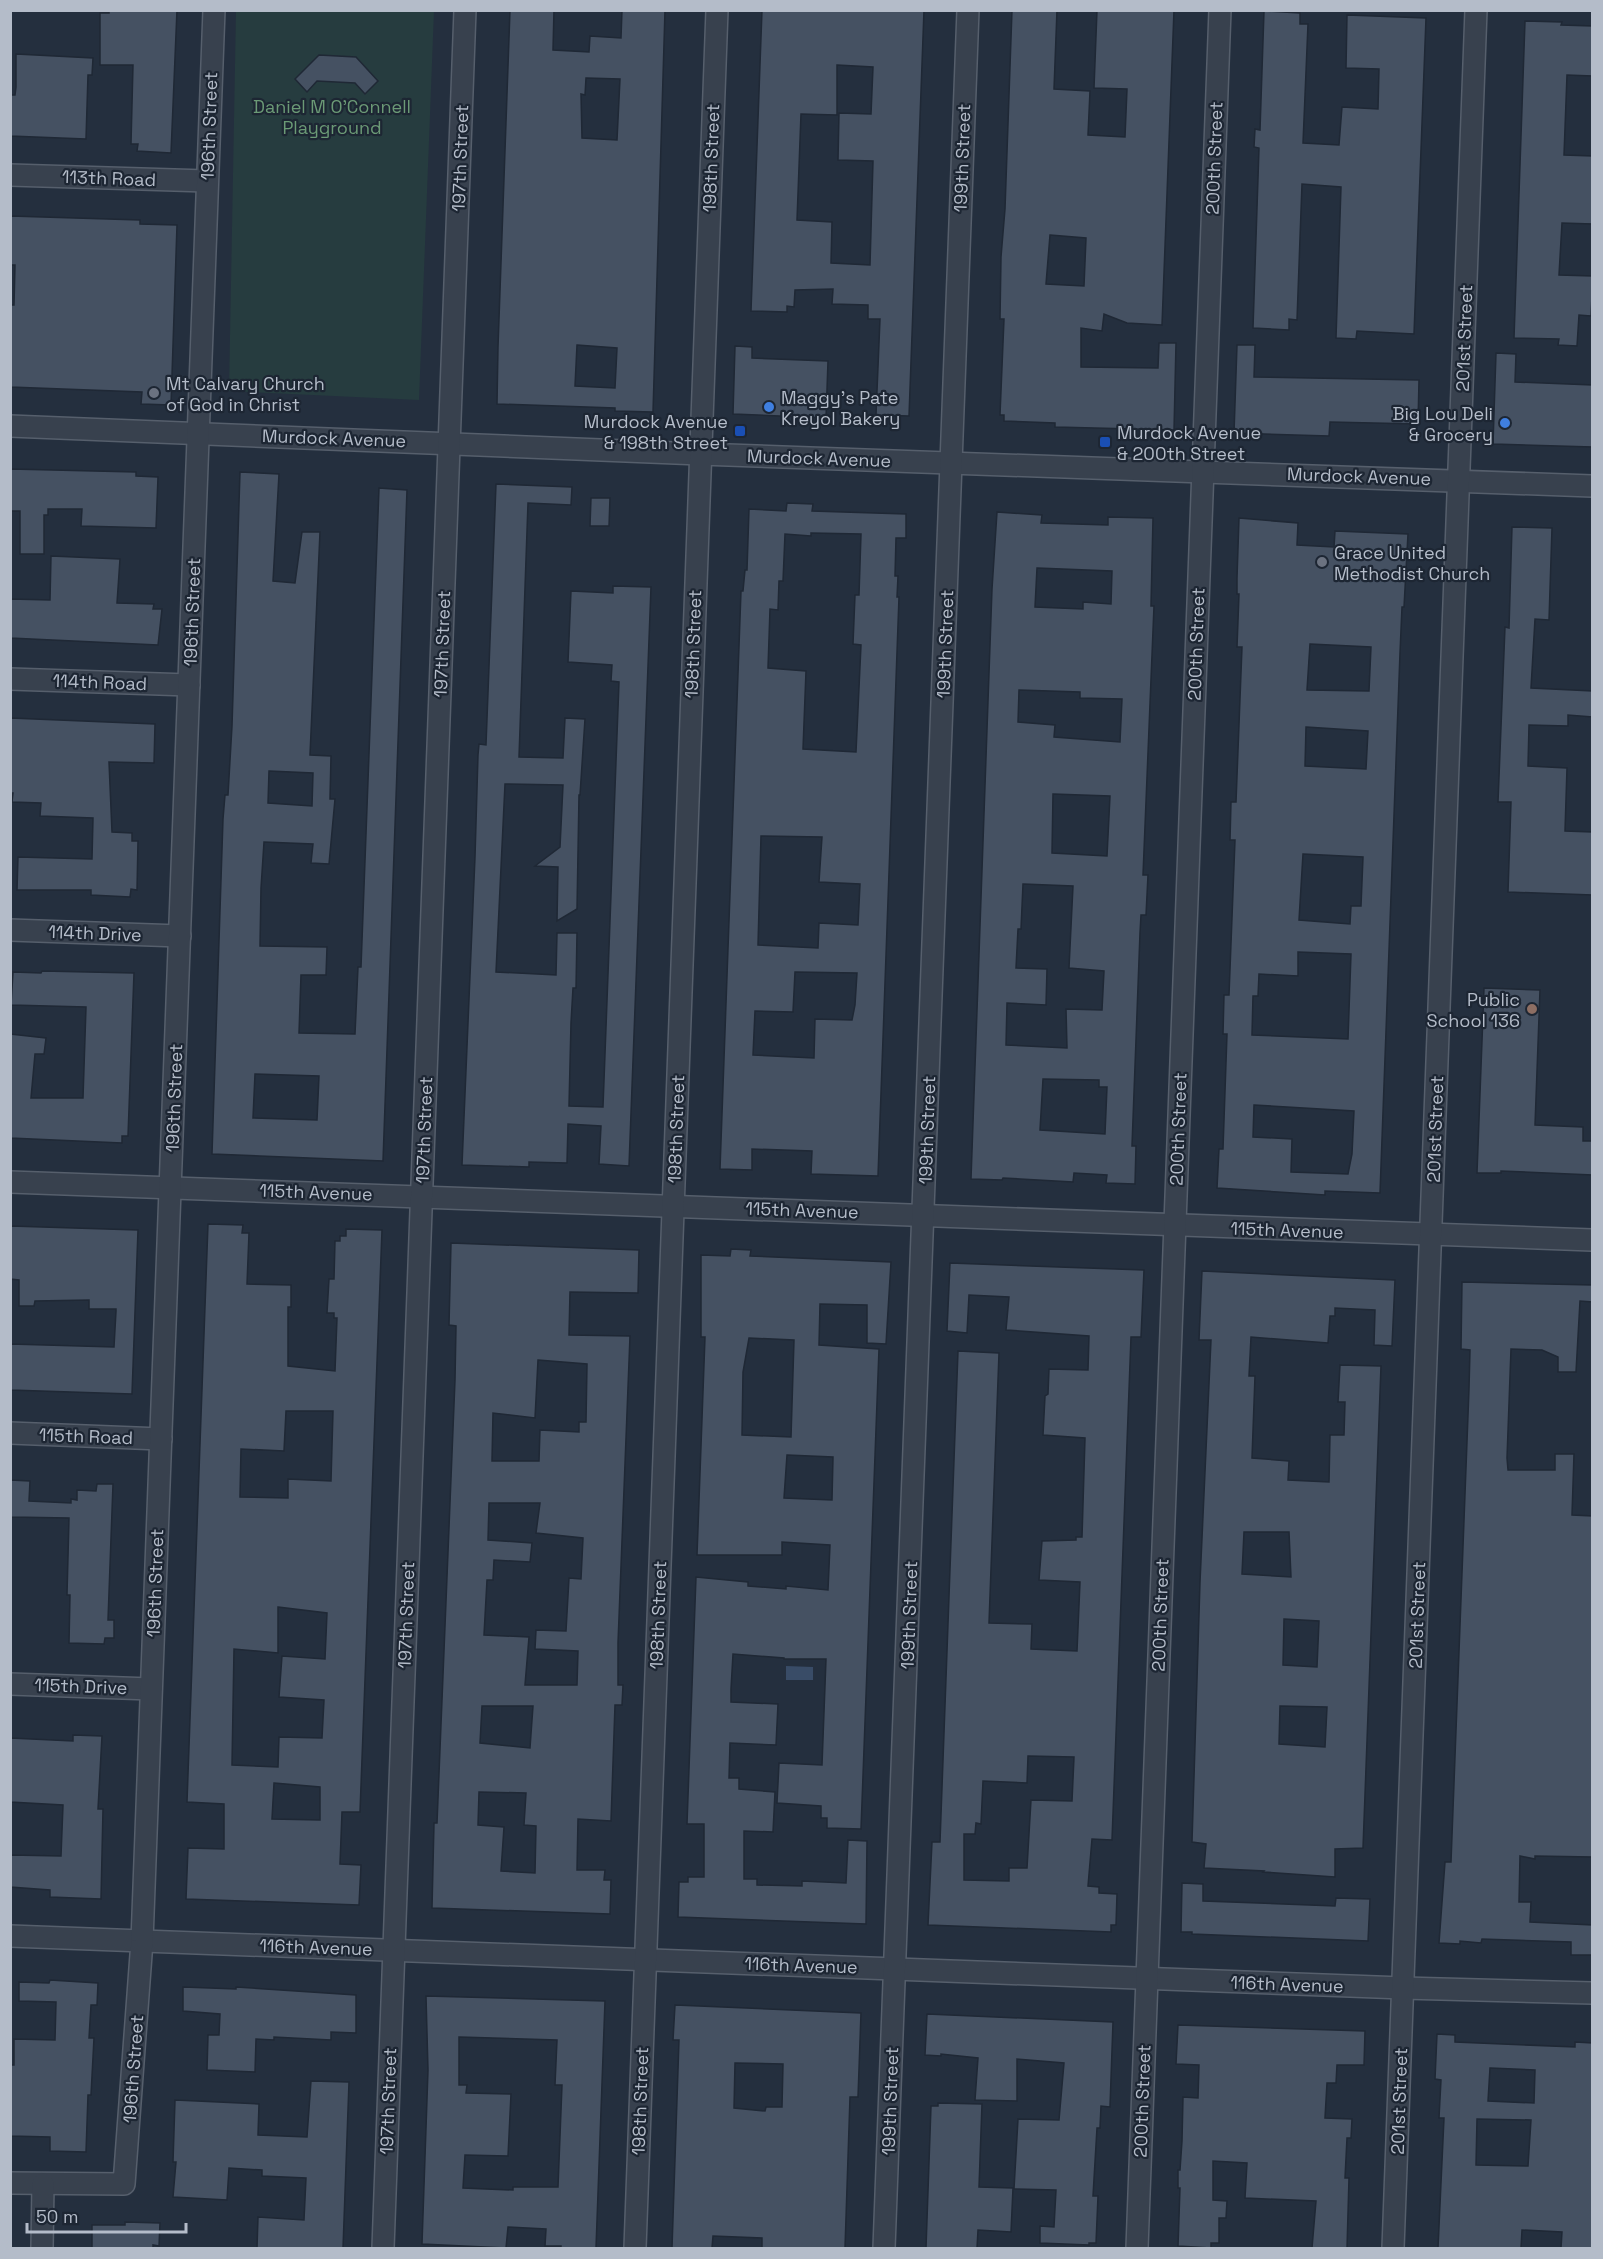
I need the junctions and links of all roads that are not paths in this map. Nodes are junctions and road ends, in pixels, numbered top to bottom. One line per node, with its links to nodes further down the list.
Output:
1 (214, 10): 8 (street, 196th Street)
2 (465, 10): 11 (street, 197th Street)
3 (717, 10): 12 (street, 198th Street)
4 (968, 10): 13 (street, 199th Street)
5 (1220, 10): 14 (street, 200th Street)
6 (1476, 10): 15 (street, 201st Street)
7 (10, 175): 8 (street, 113th Road)
8 (207, 181): 10 (street, 196th Street)
9 (10, 426): 10 (street, Murdock Avenue)
10 (198, 432): 11 (street, Murdock Avenue); 18 (street, 196th Street)
11 (450, 443): 12 (street, Murdock Avenue); 23 (street, 197th Street)
12 (700, 454): 13 (street, Murdock Avenue); 24 (street, 198th Street)
13 (951, 462): 14 (street, Murdock Avenue); 25 (street, 199th Street)
14 (1203, 471): 15 (street, Murdock Avenue); 26 (street, 200th Street)
15 (1458, 480): 16 (street, Murdock Avenue); 27 (street, 201st Street)
16 (1593, 486)
17 (10, 679): 18 (street, 114th Road)
18 (189, 685): 20 (street, 196th Street)
19 (10, 930): 20 (street, 114th Drive)
20 (180, 936): 22 (street, 196th Street)
21 (10, 1182): 22 (street, 115th Avenue)
22 (170, 1187): 23 (street, 115th Avenue); 30 (street, 196th Street)
23 (422, 1196): 24 (street, 115th Avenue); 35 (street, 197th Street)
24 (673, 1205): 25 (street, 115th Avenue); 36 (street, 198th Street)
25 (924, 1215): 26 (street, 115th Avenue); 37 (street, 199th Street)
26 (1174, 1226): 27 (street, 115th Avenue); 38 (street, 200th Street)
27 (1431, 1234): 28 (street, 115th Avenue); 39 (street, 201st Street)
28 (1593, 1240)
29 (10, 1433): 30 (street, 115th Road)
30 (161, 1439): 32 (street, 196th Street)
31 (10, 1684): 32 (street, 115th Drive)
32 (151, 1689): 34 (street, 196th Street)
33 (10, 1936): 34 (street, 116th Avenue)
34 (142, 1941): 35 (street, 116th Avenue); 42 (street, 196th Street)
35 (394, 1950): 36 (street, 116th Avenue); 44 (street, 197th Street)
36 (645, 1959): 37 (street, 116th Avenue); 45 (street, 198th Street)
37 (895, 1969): 38 (street, 116th Avenue); 46 (street, 199th Street)
38 (1146, 1978): 39 (street, 116th Avenue); 47 (street, 200th Street)
39 (1403, 1988): 40 (street, 116th Avenue); 48 (street, 201st Street)
40 (1593, 1993)
41 (10, 2183): 42 (street)
42 (43, 2184): 43 (street)
43 (42, 2248)
44 (383, 2248)
45 (635, 2248)
46 (885, 2248)
47 (1137, 2248)
48 (1394, 2248)

